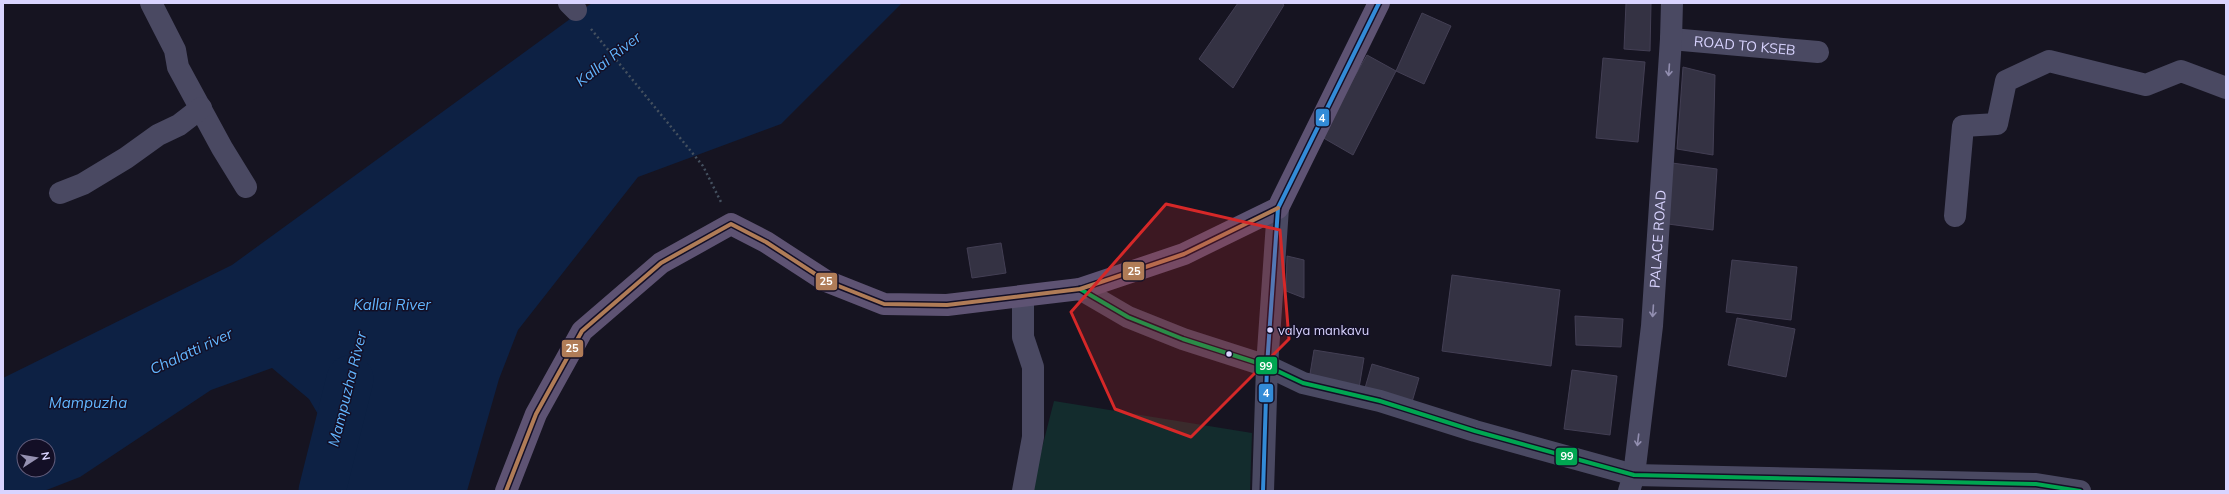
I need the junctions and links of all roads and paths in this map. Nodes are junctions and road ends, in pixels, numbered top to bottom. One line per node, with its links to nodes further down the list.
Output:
1 (151, 3): 8 (street)
2 (1379, 3): 11 (main road)
3 (1672, 3): 5 (street, PALACE ROAD)
4 (573, 6): 13 (path)
5 (1672, 38): 6 (street, ROAD TO KSEB); 17 (street, PALACE ROAD, one-way to 17)
6 (1818, 52)
7 (2226, 88): 12 (street)
8 (201, 108): 9 (street); 10 (street)
9 (246, 187)
10 (60, 193)
11 (1278, 208): 14 (main road); 16 (street)
12 (1956, 216)
13 (731, 224): 15 (main road); 18 (main road)
14 (1080, 290): 15 (main road); 16 (street)
15 (1023, 297): 19 (street)
16 (1266, 366): 17 (street); 20 (street)
17 (1632, 483): 21 (street)
18 (506, 491)
19 (1023, 491)
20 (1263, 491)
21 (2080, 491)

